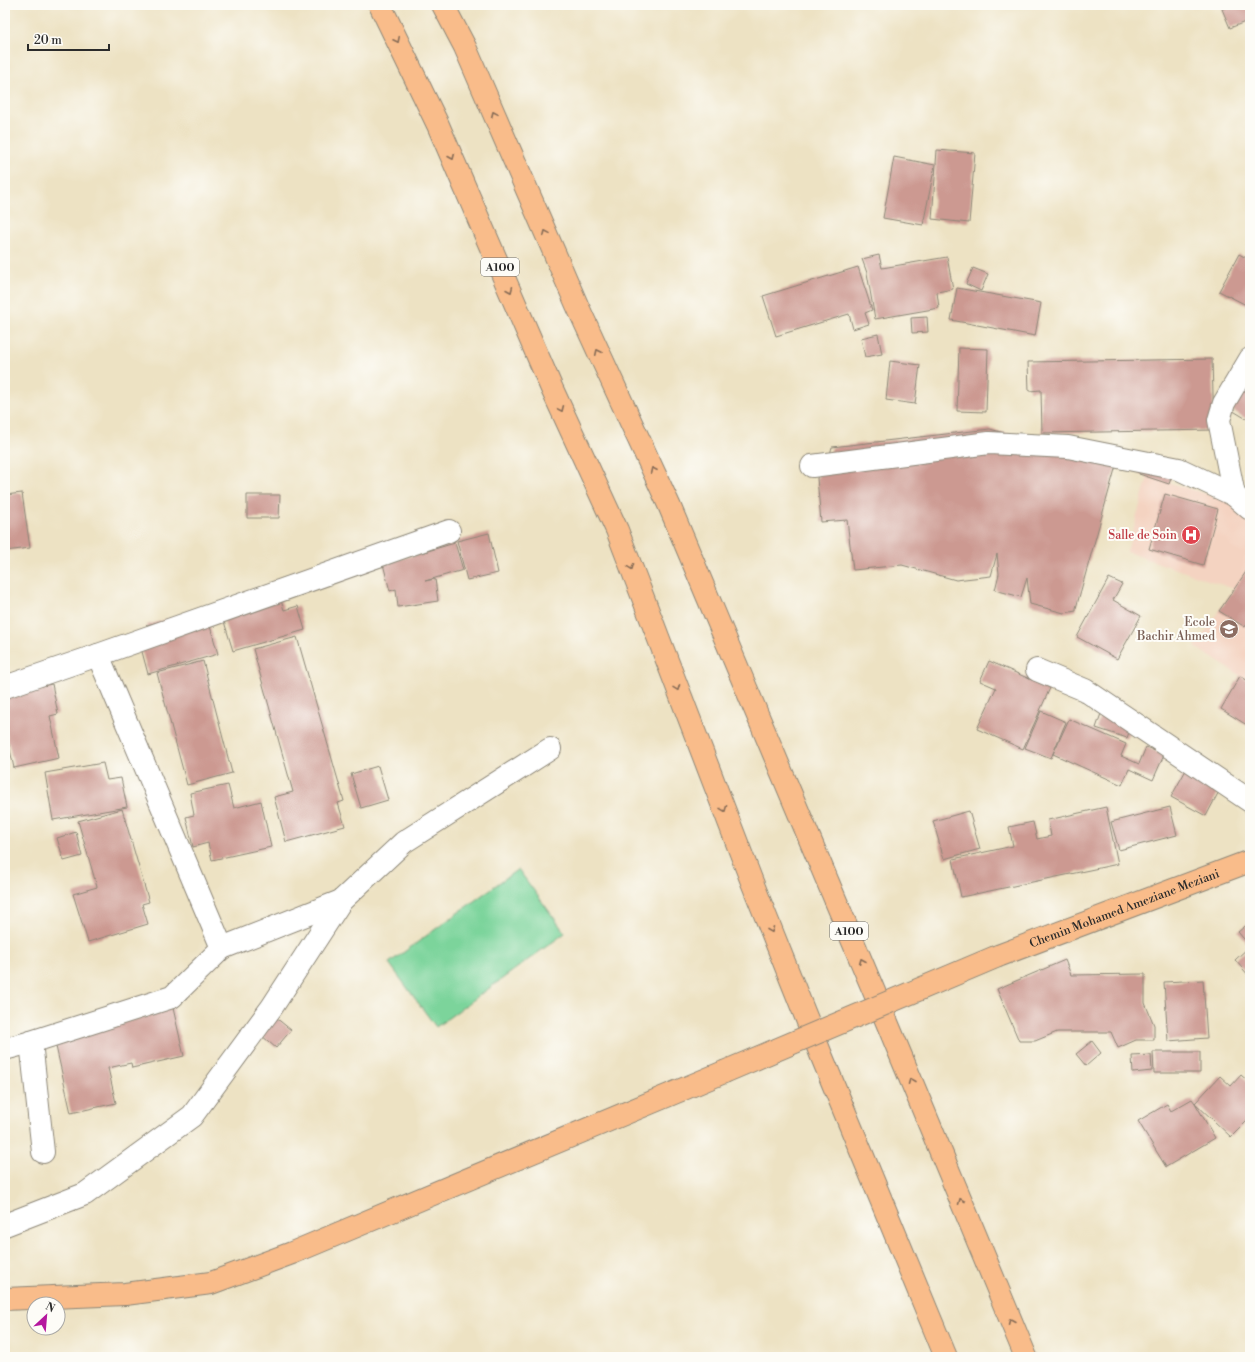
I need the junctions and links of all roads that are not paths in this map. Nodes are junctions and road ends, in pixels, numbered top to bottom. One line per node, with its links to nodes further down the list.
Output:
1 (380, 5): 20 (main road, A100, one-way to 20)
2 (443, 5): 21 (main road, A100, one-way to 2)
3 (1250, 360): 5 (street)
4 (812, 466): 5 (street)
5 (1242, 502)
6 (449, 531): 7 (street)
7 (98, 655): 9 (street); 14 (street)
8 (1036, 670): 11 (street)
9 (5, 687)
10 (550, 749): 13 (street)
11 (1250, 801)
12 (1250, 861): 19 (main road, Chemin Mohamed Ameziane Meziani, bridge)
13 (341, 901): 14 (street); 18 (street)
14 (222, 948): 15 (street)
15 (31, 1042): 16 (street); 17 (street)
16 (5, 1049)
17 (43, 1152)
18 (5, 1225)
19 (5, 1299)
20 (946, 1357)
21 (1026, 1357)

